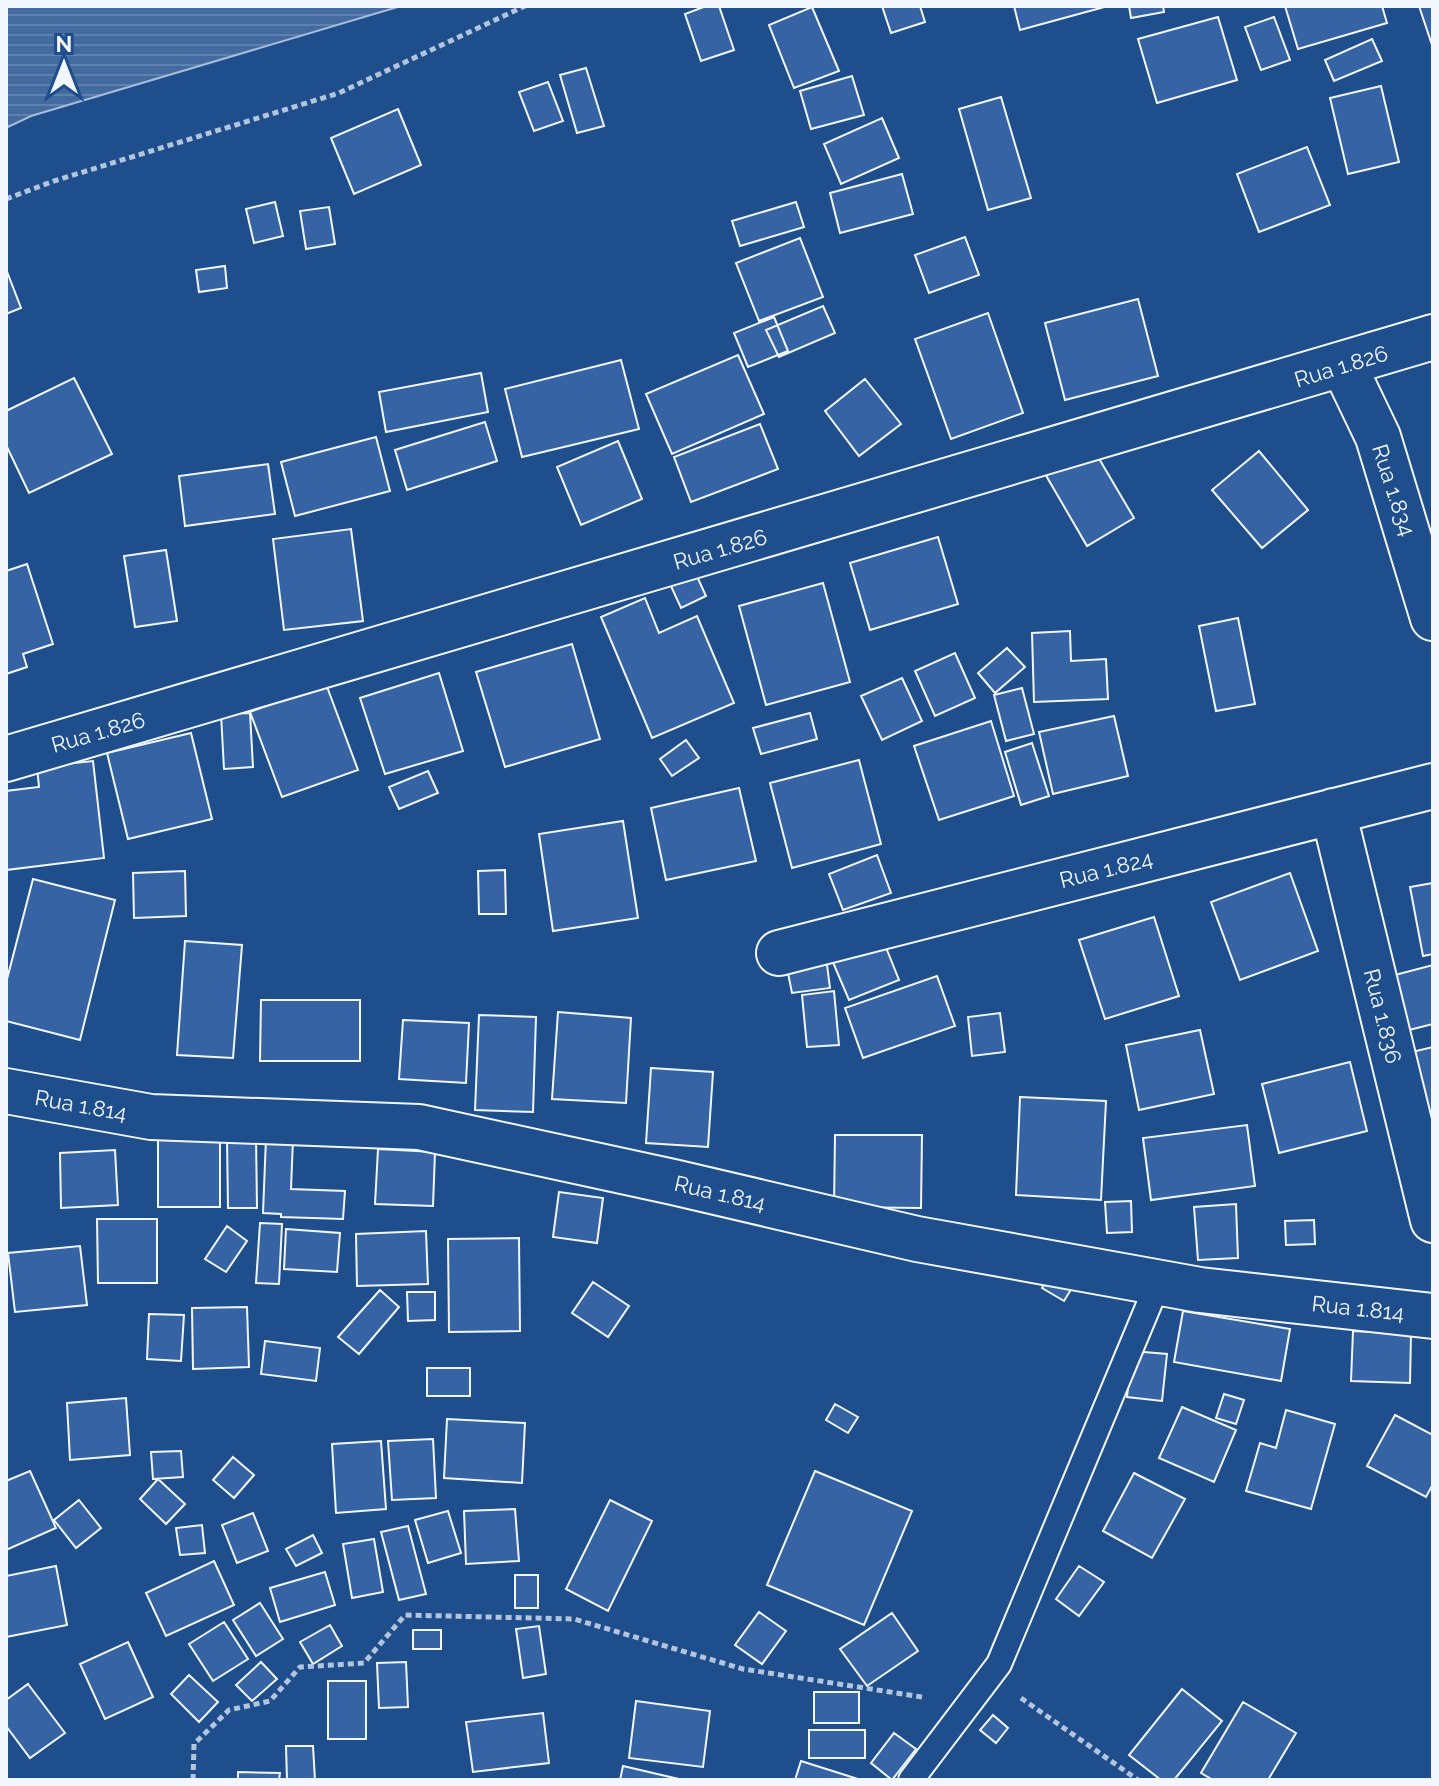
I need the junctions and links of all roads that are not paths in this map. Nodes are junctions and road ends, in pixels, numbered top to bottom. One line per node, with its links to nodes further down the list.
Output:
1 (1433, 337): 2 (street, Rua 1.826)
2 (1344, 366): 3 (street, Rua 1.834); 4 (street, Rua 1.826)
3 (1433, 618)
4 (6, 759)
5 (1433, 786): 6 (street, Rua 1.824)
6 (1333, 811): 7 (street, Rua 1.824); 9 (street, Rua 1.836)
7 (779, 953)
8 (6, 1091): 10 (street, Rua 1.814)
9 (1433, 1216)
10 (1158, 1283): 11 (street, Rua 1.814); 12 (lane)
11 (1433, 1316)
12 (911, 1780)

